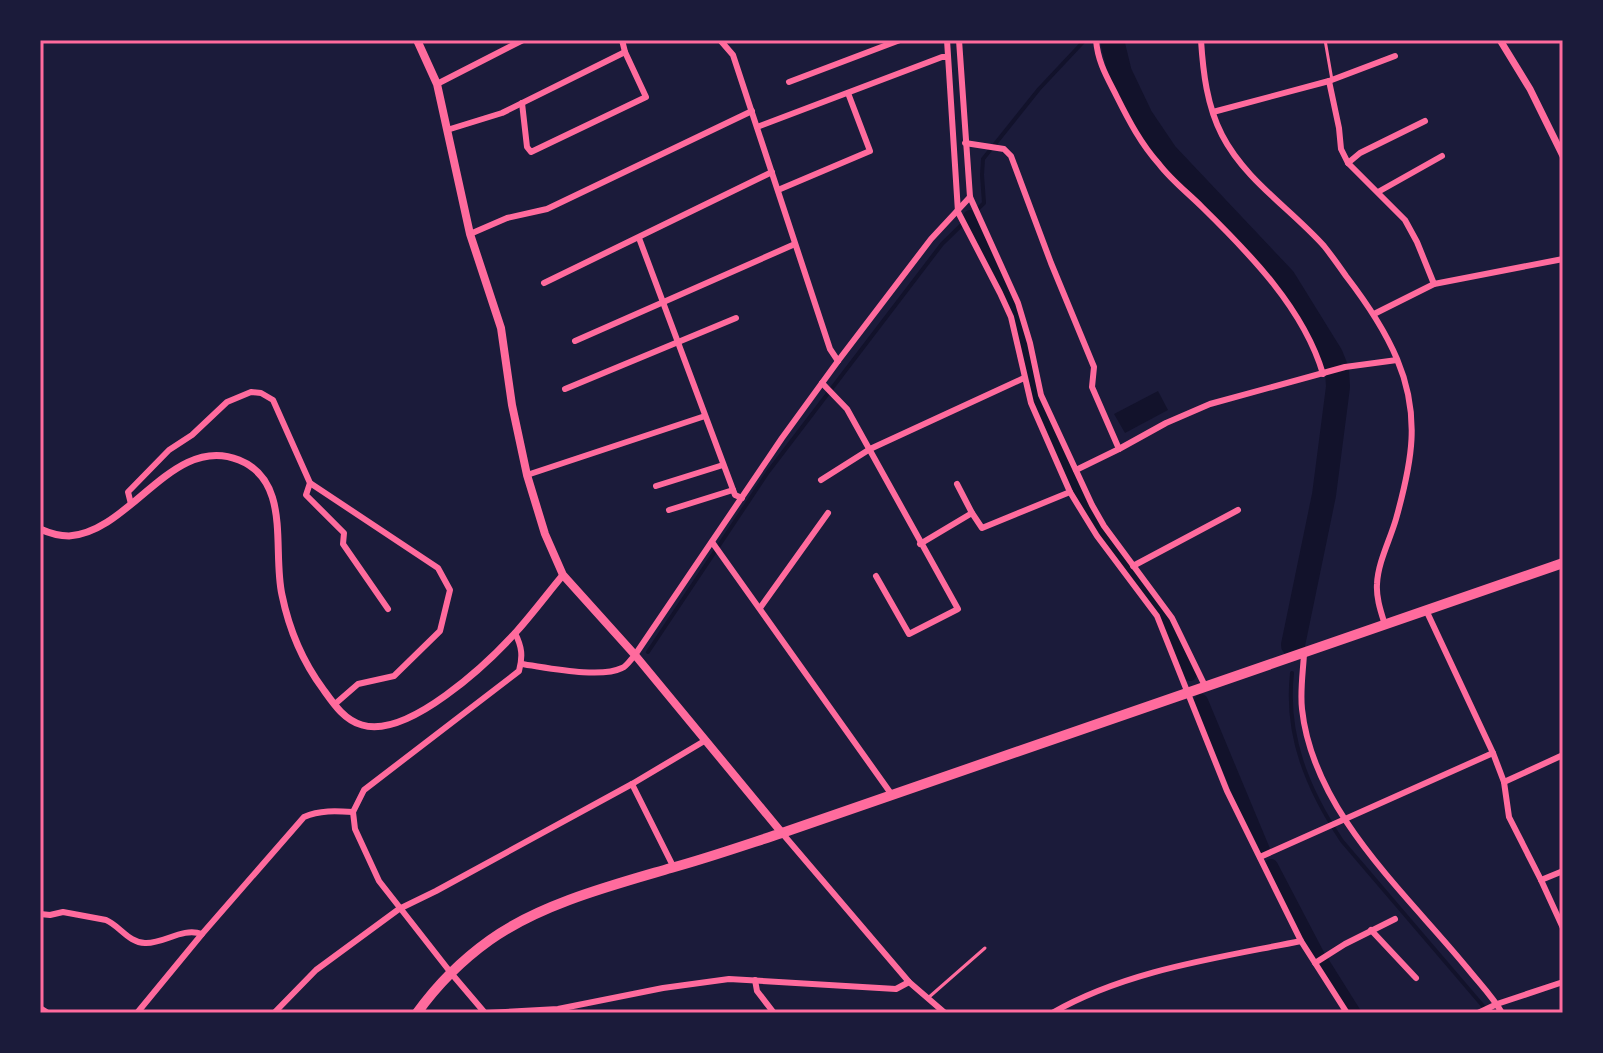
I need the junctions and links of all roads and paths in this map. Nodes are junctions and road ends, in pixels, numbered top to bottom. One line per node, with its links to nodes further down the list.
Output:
1 (417, 40): 17 (main road)
2 (523, 40): 17 (street)
3 (622, 40): 12 (street)
4 (720, 40): 20 (street)
5 (900, 40): 16 (street)
6 (947, 40): 14 (street)
7 (959, 40): 25 (street)
8 (1096, 40): 47 (street)
9 (1201, 40): 21 (street)
10 (1325, 40): 15 (lane)
11 (1500, 40): 27 (street)
12 (625, 52): 19 (street); 19 (street)
13 (1395, 56): 15 (street)
14 (948, 57): 18 (street); 33 (street)
15 (1330, 80): 21 (street); 28 (street)
16 (789, 82)
17 (437, 84): 24 (main road)
18 (848, 93): 23 (street); 30 (street)
19 (522, 103): 24 (street)
20 (752, 111): 23 (street); 34 (street)
21 (1213, 112): 41 (street)
22 (1425, 121): 28 (street)
23 (757, 127): 29 (street)
24 (447, 130): 34 (main road)
25 (965, 143): 32 (street); 53 (street)
26 (1442, 156): 31 (street)
27 (1563, 156)
28 (1348, 163): 31 (street)
29 (772, 172): 30 (street); 35 (street)
30 (778, 190): 36 (street)
31 (1378, 192): 39 (street)
32 (971, 201): 33 (street); 55 (street)
33 (959, 215): 46 (street); 48 (street)
34 (470, 234): 56 (main road)
35 (639, 238): 38 (street); 40 (street)
36 (795, 244): 40 (street); 46 (street)
37 (1563, 259): 39 (street)
38 (544, 283)
39 (1434, 284): 41 (street)
40 (663, 303): 43 (street); 44 (street)
41 (1374, 314): 45 (street)
42 (736, 318): 44 (street)
43 (575, 341)
44 (678, 343): 50 (street); 51 (street)
45 (1397, 360): 47 (street); 79 (street)
46 (838, 361): 49 (street)
47 (1326, 373): 53 (street)
48 (1024, 378): 52 (street); 62 (street)
49 (823, 385): 52 (street); 63 (street)
50 (565, 389)
51 (705, 416): 54 (street); 56 (street)
52 (870, 449): 57 (street); 71 (street)
53 (1119, 449): 55 (street)
54 (723, 465): 60 (street); 61 (street)
55 (1076, 470): 73 (street)
56 (527, 475): 74 (main road)
57 (821, 480)
58 (310, 483): 64 (street); 77 (street); 86 (street)
59 (957, 484): 68 (street)
60 (656, 486)
61 (733, 490): 63 (street); 65 (street)
62 (1070, 492): 68 (street); 85 (street)
63 (742, 498): 70 (street)
64 (131, 504): 69 (street); 86 (street)
65 (669, 510)
66 (1238, 510): 73 (street)
67 (828, 513): 76 (street)
68 (972, 513): 71 (street)
69 (40, 529)
70 (712, 542): 76 (street); 82 (street)
71 (920, 544): 75 (street)
72 (1563, 563): 78 (highway)
73 (1133, 566): 84 (street)
74 (563, 575): 80 (street); 82 (main road)
75 (876, 576)
76 (760, 608): 92 (street)
77 (388, 609)
78 (1426, 610): 79 (highway); 88 (street)
79 (1385, 625): 81 (highway)
80 (515, 633): 83 (street); 86 (street)
81 (1304, 654): 84 (highway); 94 (street)
82 (635, 655): 83 (street); 87 (main road)
83 (521, 664): 93 (street)
84 (1206, 688): 85 (highway)
85 (1188, 694): 92 (highway); 96 (street)
86 (335, 704)
87 (706, 740): 91 (street); 95 (main road)
88 (1493, 753): 90 (street); 94 (street)
89 (1563, 755): 90 (street)
90 (1504, 782): 99 (street)
91 (632, 784): 97 (street); 100 (street)
92 (892, 795): 95 (highway)
93 (353, 812): 100 (street); 105 (street)
94 (1342, 821): 96 (street); 115 (street)
95 (782, 833): 97 (highway); 112 (street)
96 (1260, 857): 106 (street)
97 (674, 868): 109 (highway)
98 (1563, 871): 99 (street)
99 (1541, 880): 103 (street)
100 (399, 909): 109 (street); 119 (street)
101 (40, 914): 105 (street)
102 (1395, 919): 104 (street)
103 (1563, 928)
104 (1371, 930): 108 (street); 110 (street)
105 (202, 934): 118 (street)
106 (1301, 941): 108 (street); 124 (street)
107 (985, 948): 114 (lane)
108 (1315, 963): 125 (street)
109 (451, 973): 120 (highway); 121 (street)
110 (1416, 978)
111 (755, 980): 112 (street); 121 (street); 122 (street)
112 (909, 982): 114 (street)
113 (1563, 982): 115 (street)
114 (928, 998): 123 (street)
115 (1494, 1005): 126 (street); 127 (street)
116 (40, 1008): 117 (street)
117 (48, 1013)
118 (137, 1013)
119 (274, 1013)
120 (417, 1013)
121 (486, 1013)
122 (774, 1013)
123 (945, 1013)
124 (1052, 1013)
125 (1347, 1013)
126 (1478, 1013)
127 (1502, 1013)

